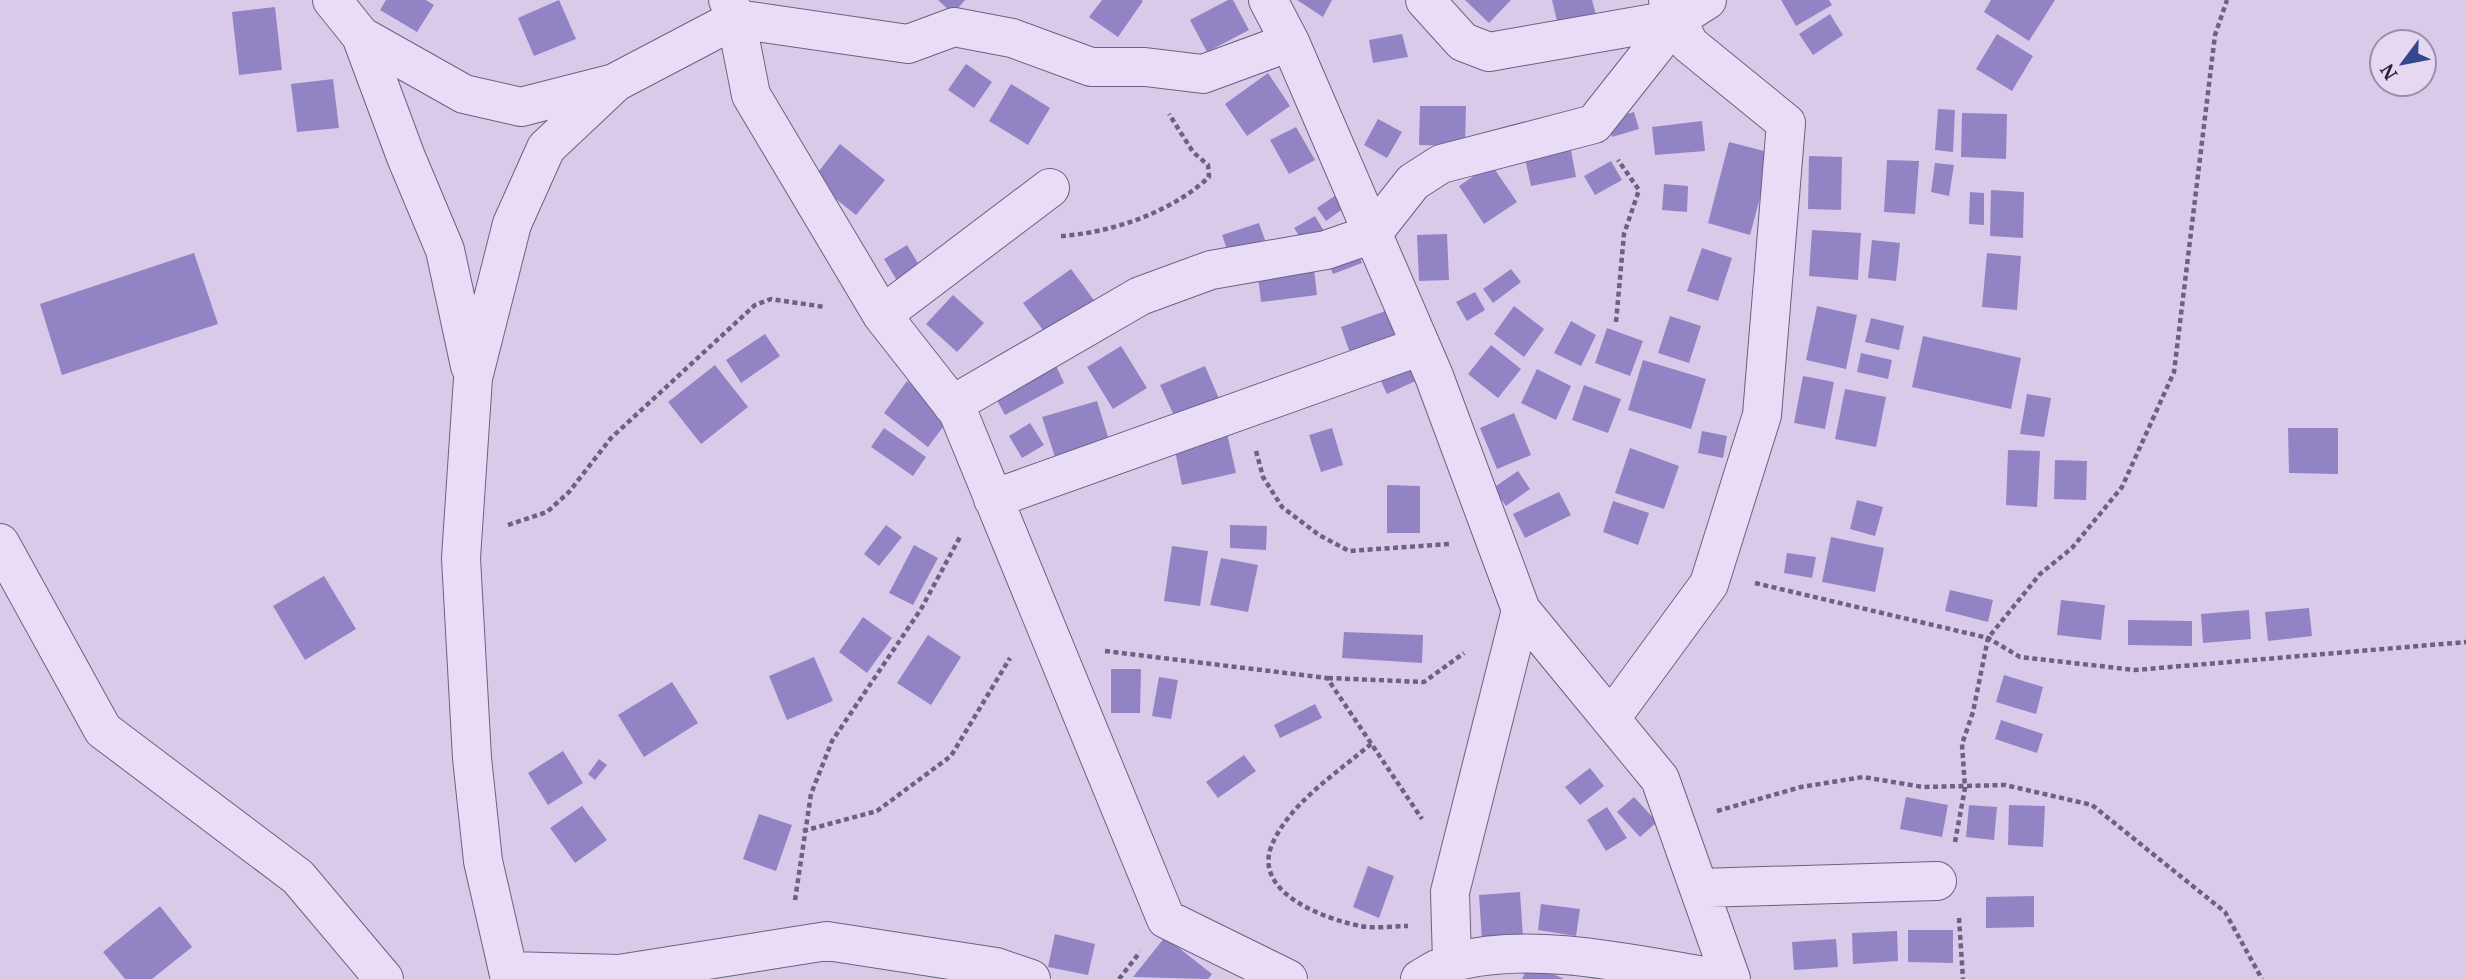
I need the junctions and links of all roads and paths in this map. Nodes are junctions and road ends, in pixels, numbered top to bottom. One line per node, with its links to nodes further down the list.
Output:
1 (332, 0): 7 (street)
2 (1268, 0): 8 (street)
3 (1425, 0): 6 (street)
4 (2227, 0): 27 (path)
5 (736, 6): 9 (street); 10 (street); 15 (street)
6 (1684, 6): 11 (street); 25 (street)
7 (361, 36): 10 (street); 18 (street)
8 (1290, 42): 9 (street); 13 (street)
9 (1203, 74): 14 (path)
10 (616, 82): 18 (street)
11 (1594, 124): 13 (street); 16 (path)
12 (1050, 188): 15 (street)
13 (1372, 234): 17 (street); 19 (street)
14 (1049, 237)
15 (882, 315): 19 (street); 22 (path)
16 (1616, 322)
17 (1421, 346): 20 (street); 23 (street)
18 (473, 378): 22 (street)
19 (952, 405): 21 (street)
20 (1243, 407): 21 (street); 23 (path)
21 (993, 499): 29 (street); 36 (path)
22 (462, 532): 42 (street)
23 (1495, 540): 26 (street)
24 (0, 543): 43 (street)
25 (1709, 584): 27 (path); 32 (street)
26 (1521, 610): 32 (street); 37 (street)
27 (1988, 638): 28 (path); 34 (path)
28 (2466, 642)
29 (1053, 646): 31 (path); 36 (path); 45 (street)
30 (1468, 650): 31 (path)
31 (1327, 678): 33 (path)
32 (1611, 719): 35 (street)
33 (1371, 743): 37 (path); 41 (path)
34 (1965, 788): 35 (path); 38 (path); 49 (path)
35 (1676, 822): 39 (street)
36 (803, 831): 40 (path)
37 (1455, 869): 41 (street)
38 (1937, 881): 39 (street); 48 (path)
39 (1699, 888): 47 (street)
40 (789, 947): 42 (street); 44 (street)
41 (1441, 956): 46 (street)
42 (510, 975)
43 (383, 979)
44 (1031, 979)
45 (1288, 979)
46 (1721, 979)
47 (1731, 979)
48 (1963, 979)
49 (2262, 979)

